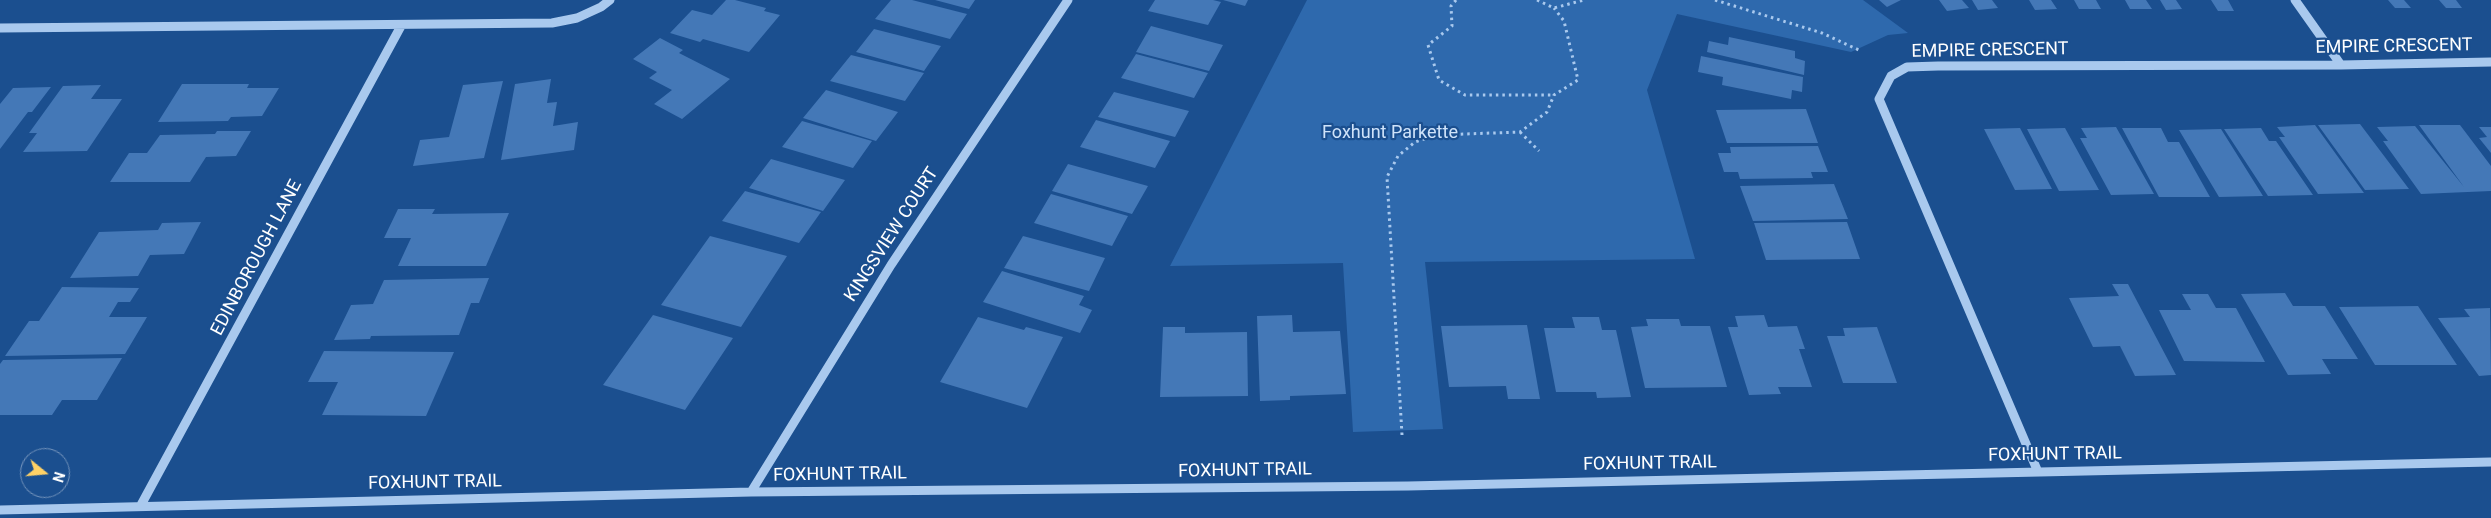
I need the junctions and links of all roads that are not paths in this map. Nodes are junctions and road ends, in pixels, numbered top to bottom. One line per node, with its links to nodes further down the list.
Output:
1 (610, 0): 4 (street)
2 (1068, 0): 10 (street, KINGSVIEW COURT)
3 (2295, 0): 7 (street)
4 (401, 26): 5 (street); 11 (street, EDINBOROUGH LANE)
5 (0, 28)
6 (2491, 62): 7 (street, EMPIRE CRESCENT)
7 (2342, 65): 9 (street, EMPIRE CRESCENT)
8 (2491, 462): 9 (street, FOXHUNT TRAIL)
9 (2038, 472): 10 (street, FOXHUNT TRAIL)
10 (751, 492): 11 (street, FOXHUNT TRAIL)
11 (141, 505): 12 (street, FOXHUNT TRAIL)
12 (0, 510)

